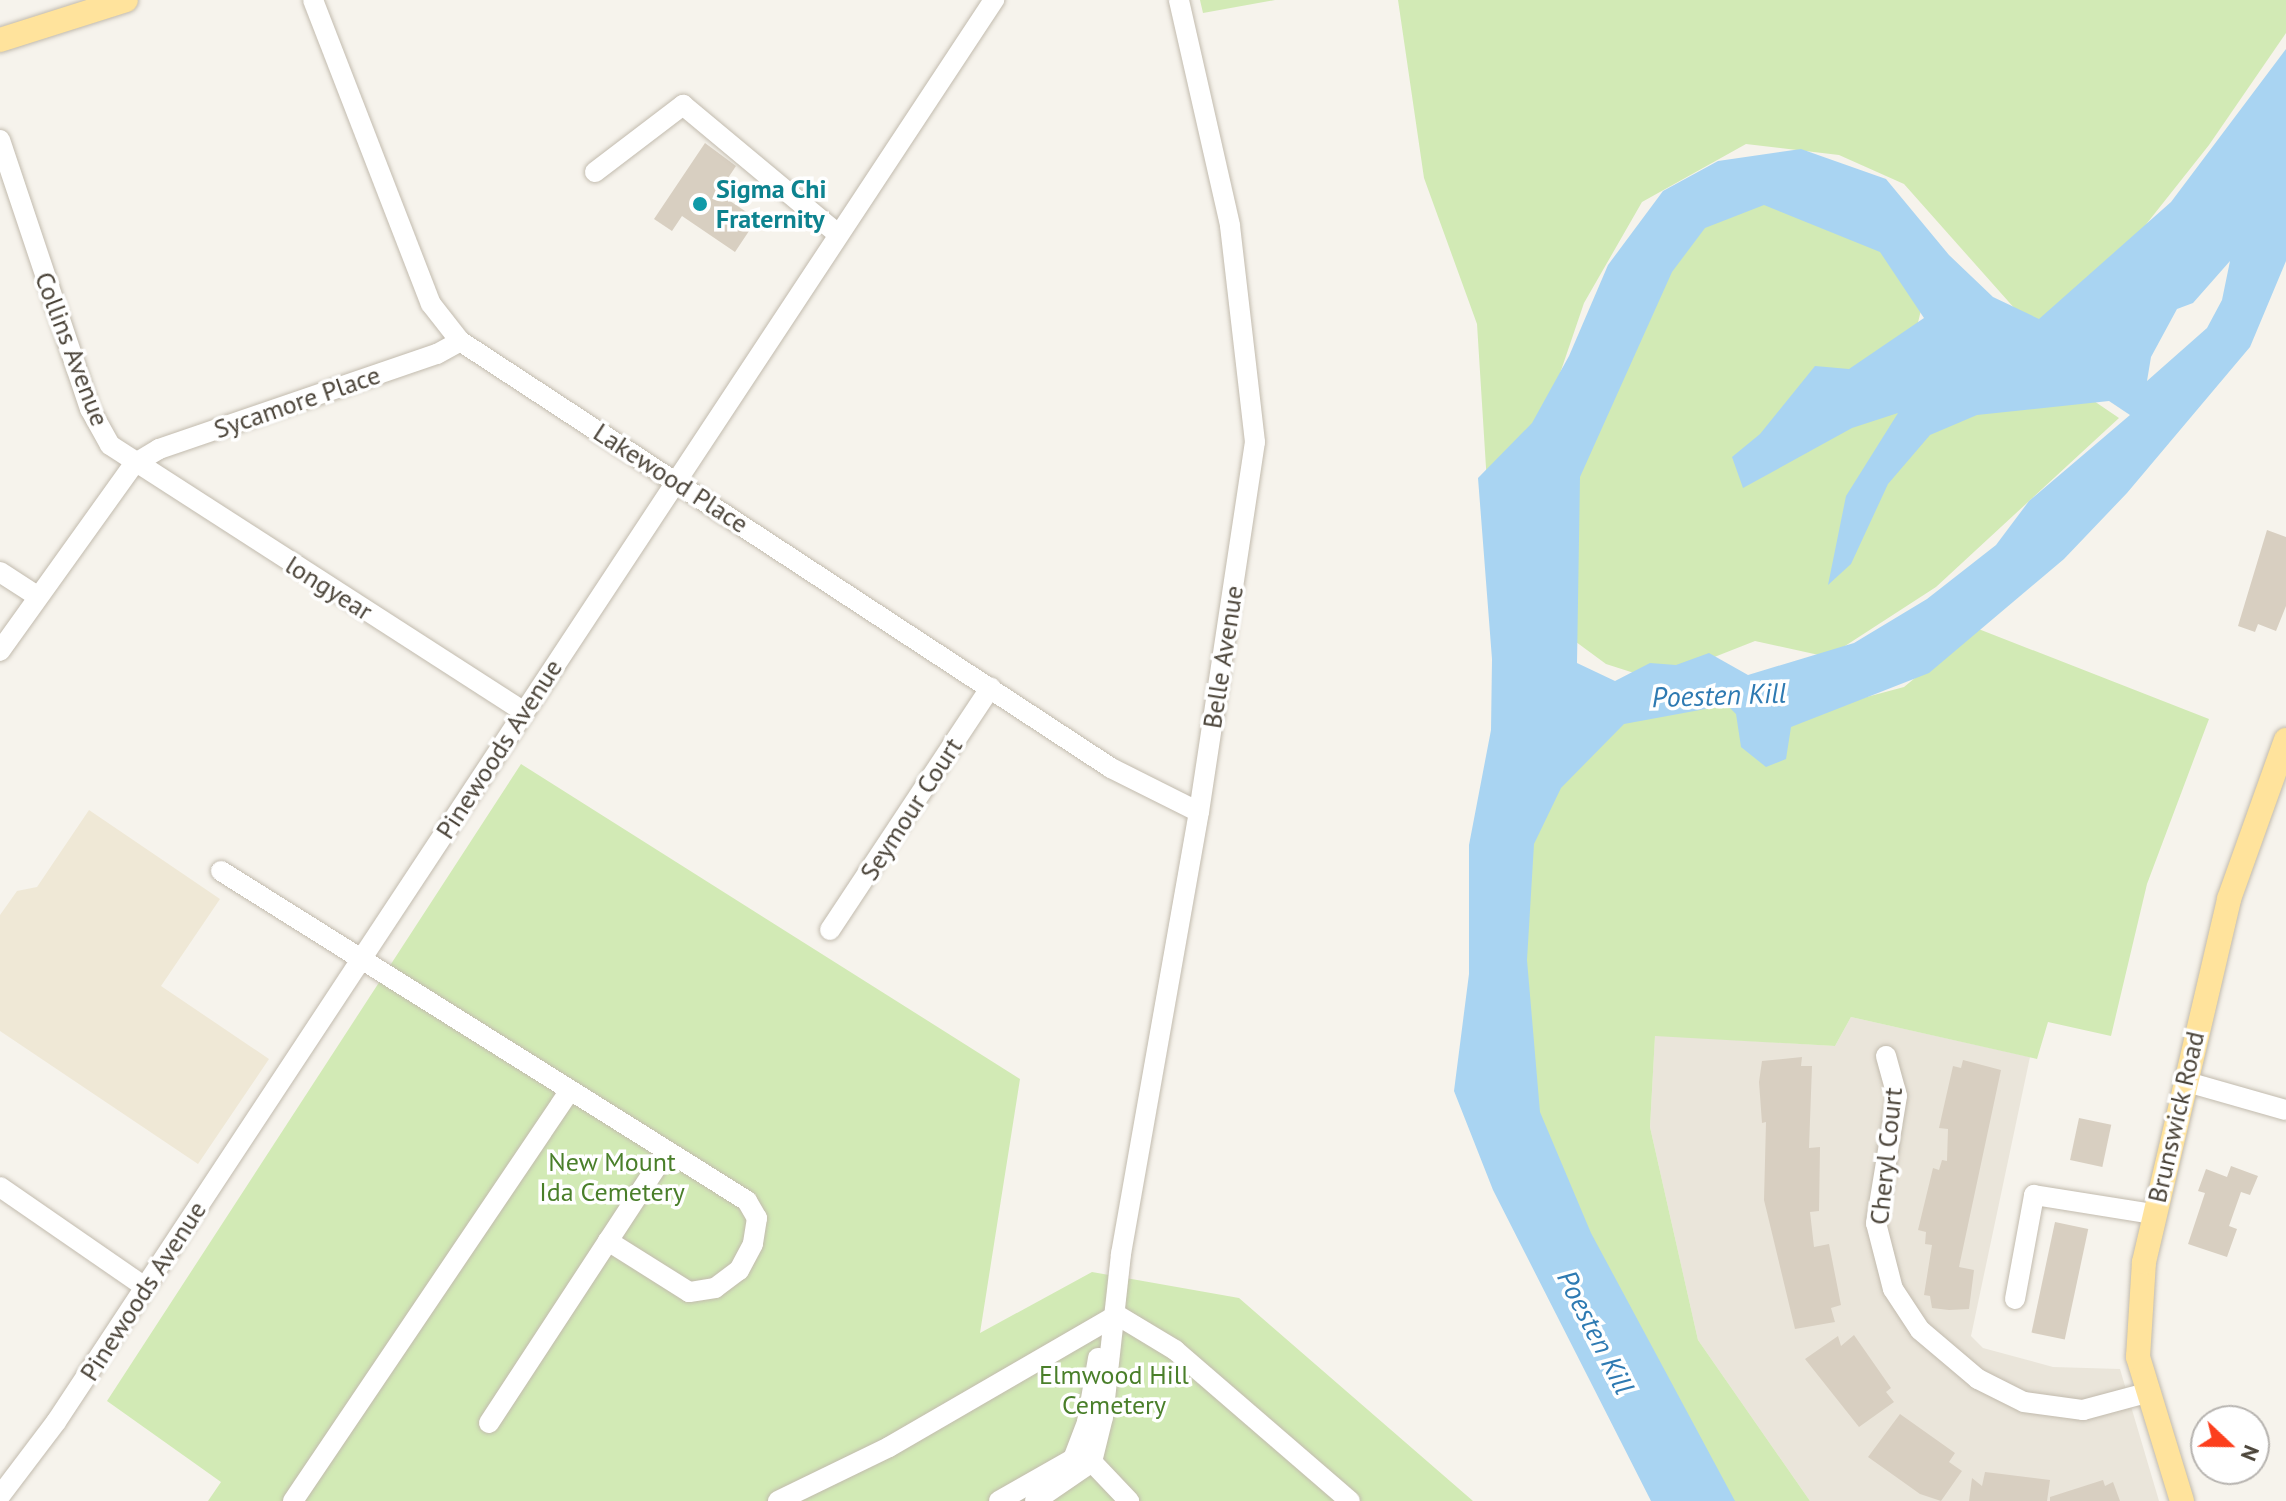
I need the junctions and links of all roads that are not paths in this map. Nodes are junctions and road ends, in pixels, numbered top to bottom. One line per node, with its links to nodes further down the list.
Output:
1 (126, 0): 5 (main road)
2 (313, 0): 9 (street, Lakewood Place)
3 (994, 0): 8 (street, Pinewoods Avenue)
4 (1179, 0): 18 (street, Belle Avenue)
5 (0, 40)
6 (0, 140): 10 (street, Collins Avenue)
7 (595, 172): 8 (street)
8 (838, 234): 11 (street, Pinewoods Avenue)
9 (460, 341): 10 (street, Sycamore Place); 11 (street, Lakewood Place)
10 (134, 464): 13 (street); 16 (street, longyear)
11 (676, 480): 15 (street, Lakewood Place); 16 (street, Pinewoods Avenue)
12 (0, 572): 13 (street)
13 (37, 596): 14 (street)
14 (0, 651)
15 (991, 687): 18 (street, Lakewood Place); 20 (street, Seymour Court)
16 (523, 711): 21 (street, Pinewoods Avenue)
17 (2286, 740): 23 (main road, Brunswick Road)
18 (1199, 812): 32 (street, Belle Avenue)
19 (221, 871): 21 (street)
20 (830, 930)
21 (361, 960): 24 (street); 30 (street, Pinewoods Avenue)
22 (1886, 1056): 33 (street, Cheryl Court)
23 (2184, 1081): 25 (street); 28 (main road, Brunswick Road)
24 (570, 1091): 26 (street); 37 (street)
25 (2286, 1110)
26 (667, 1151): 29 (street); 29 (street)
27 (0, 1187): 30 (street)
28 (2153, 1214): 31 (street); 33 (main road, Brunswick Road)
29 (608, 1241): 34 (street)
30 (145, 1287): 36 (street, Pinewoods Avenue)
31 (2015, 1299)
32 (1117, 1315): 35 (street, Belle Avenue); 38 (street); 42 (street)
33 (2146, 1393): 43 (main road, Brunswick Road)
34 (489, 1423)
35 (1083, 1460): 39 (street); 40 (street); 41 (street)
36 (0, 1496)
37 (293, 1501)
38 (778, 1501)
39 (999, 1501)
40 (1035, 1501)
41 (1129, 1501)
42 (1350, 1501)
43 (2182, 1501)

